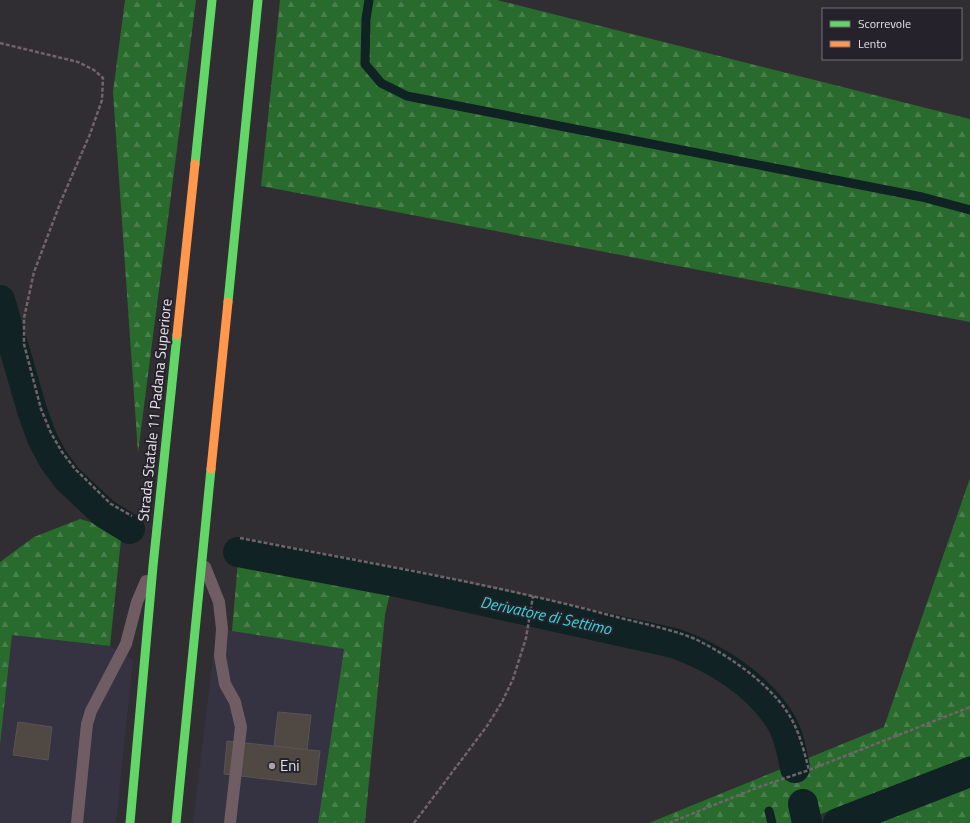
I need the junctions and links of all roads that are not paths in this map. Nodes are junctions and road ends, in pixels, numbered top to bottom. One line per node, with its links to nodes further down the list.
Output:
1 (212, 0): 4 (highway, Strada Statale 11 Padana Superiore)
2 (258, 0): 3 (highway)
3 (203, 561): 7 (highway); 8 (lane)
4 (153, 566): 5 (lane); 6 (highway, Strada Statale 11 Padana Superiore)
5 (77, 823)
6 (130, 823)
7 (176, 823)
8 (230, 823)

